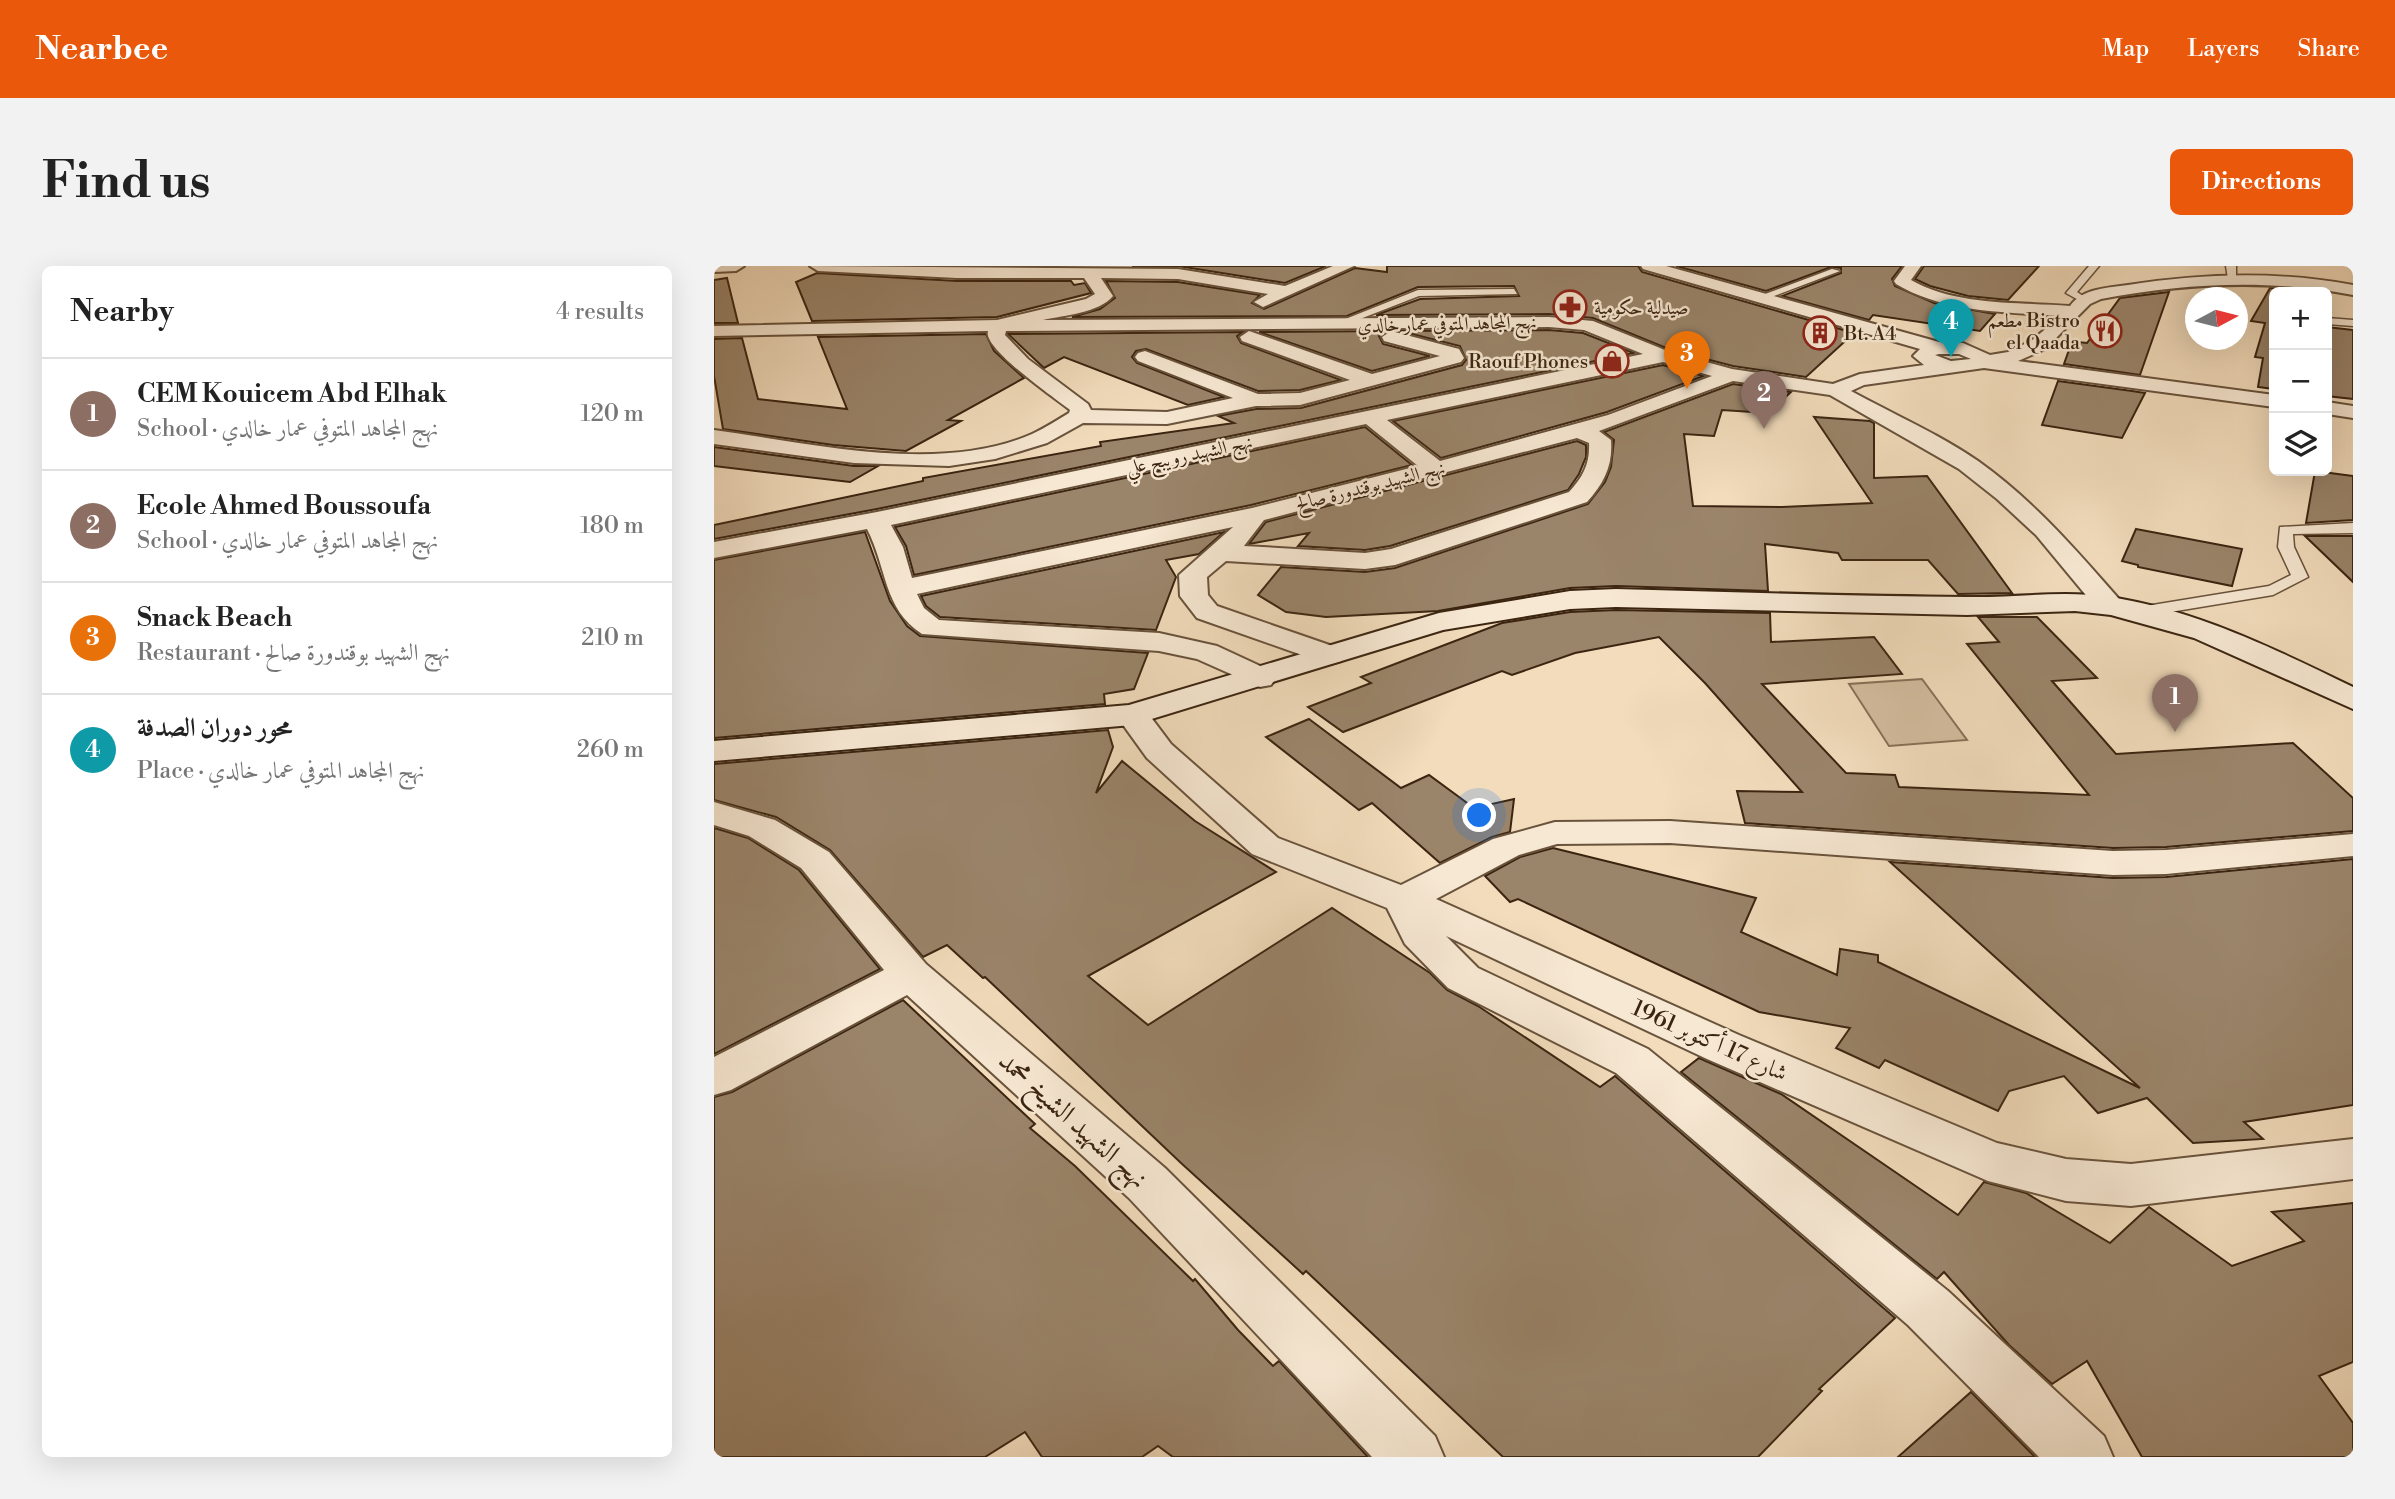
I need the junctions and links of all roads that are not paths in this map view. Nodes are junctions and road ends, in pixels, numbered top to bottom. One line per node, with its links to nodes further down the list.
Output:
1 (736, 266): 8 (street)
2 (818, 266): 12 (street)
3 (1203, 266): 11 (street)
4 (1346, 266): 14 (street)
5 (1649, 266): 16 (street)
6 (1913, 266): 17 (street)
7 (2094, 266): 17 (lane)
8 (714, 267)
9 (1835, 271): 16 (lane)
10 (2232, 272): 13 (street); 17 (street)
11 (1178, 274): 12 (street); 14 (street)
12 (1090, 275): 22 (street)
13 (2353, 290)
14 (1288, 292): 19 (street)
15 (1514, 292): 21 (lane)
16 (1762, 297): 24 (street)
17 (2080, 306): 27 (street)
18 (2332, 321): 20 (lane)
19 (1248, 322): 21 (street, نهج المجاهد المتوفي عمار خالدي); 22 (street, نهج المجاهد المتوفي عمار خالدي); 31 (street)
20 (2353, 323)
21 (1338, 324): 25 (street, نهج المجاهد المتوفي عمار خالدي); 31 (street)
22 (999, 325): 23 (street); 37 (street)
23 (714, 331)
24 (1930, 352): 27 (street); 28 (street); 30 (street)
25 (1663, 356): 29 (street, نهج المجاهد المتوفي عمار خالدي); 38 (street, نهج الشهيد رويبح علي)
26 (1145, 357): 33 (street)
27 (1980, 358): 28 (street); 34 (street)
28 (1956, 366): 30 (street)
29 (1731, 375): 32 (street, نهج المجاهد المتوفي عمار خالدي); 39 (street, نهج الشهيد بوقندورة صالح)
30 (1860, 380): 32 (street)
31 (1364, 383): 33 (street); 38 (street)
32 (1835, 390): 48 (street, نهج المجاهد المتوفي عمار خالدي)
33 (1256, 400): 37 (street)
34 (2269, 400)
35 (2332, 409): 36 (street)
36 (2353, 412)
37 (1079, 415): 40 (street)
38 (1381, 416): 41 (street); 43 (street, نهج الشهيد رويبح علي)
39 (1579, 431): 41 (street, نهج الشهيد بوقندورة صالح); 46 (street)
40 (714, 437)
41 (1435, 468): 42 (street, نهج الشهيد بوقندورة صالح)
42 (1255, 515): 46 (street); 47 (street, نهج الشهيد بوقندورة صالح)
43 (877, 520): 45 (street, نهج الشهيد رويبح علي); 47 (street)
44 (2353, 528): 49 (lane)
45 (714, 550)
46 (1218, 553): 50 (street)
47 (900, 589): 51 (street)
48 (2109, 605): 49 (street); 50 (street)
49 (2140, 612): 52 (street)
50 (1330, 655): 51 (street)
51 (1260, 678): 53 (street)
52 (2353, 699)
53 (1132, 715): 54 (street); 57 (street, شارع 17 أكتوبر 1961)
54 (714, 751)
55 (714, 813): 58 (street, نهج الشهيد الشيخ محمد)
56 (2353, 845): 57 (street)
57 (1403, 900): 60 (street, شارع 17 أكتوبر 1961); 62 (street)
58 (911, 974): 59 (street); 61 (street, نهج الشهيد الشيخ محمد)
59 (714, 1078)
60 (2353, 1159)
61 (1413, 1457)
62 (2082, 1457)

